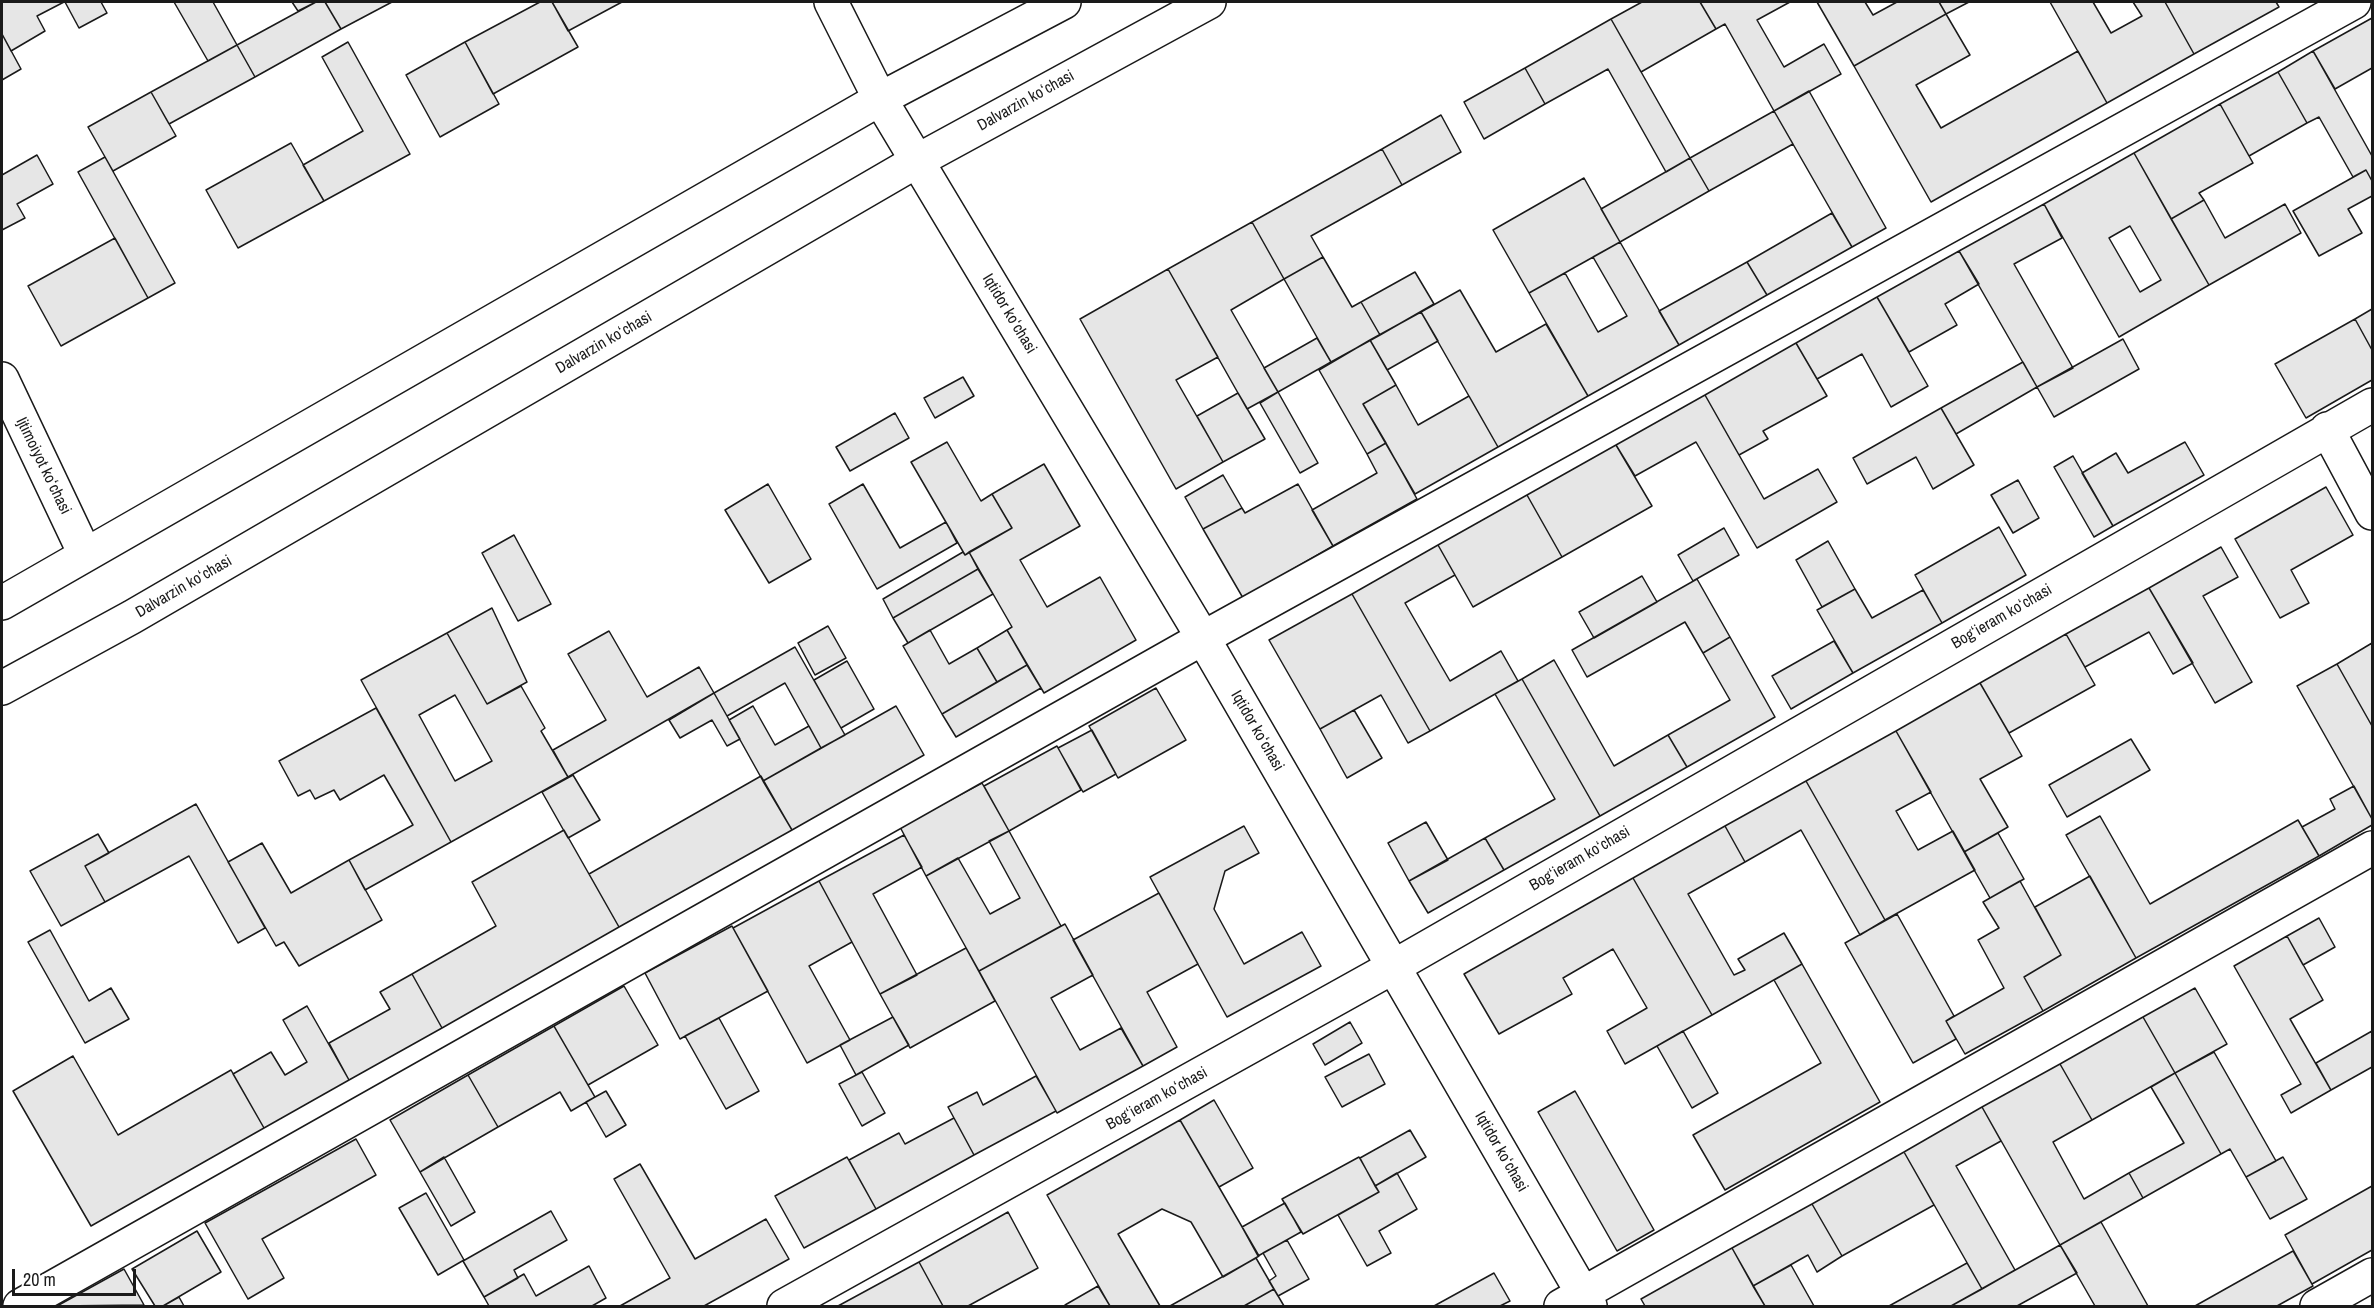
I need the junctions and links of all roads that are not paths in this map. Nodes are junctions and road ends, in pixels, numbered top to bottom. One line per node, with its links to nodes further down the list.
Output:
1 (831, 2): 5 (street, Iqtidor koʻchasi)
2 (1064, 2): 5 (street)
3 (1209, 2): 6 (street, Dalvarzin koʻchasi)
4 (2354, 2): 13 (street)
5 (880, 99): 6 (street, Iqtidor koʻchasi); 11 (street)
6 (917, 160): 13 (street, Iqtidor koʻchasi); 14 (street, Dalvarzin koʻchasi)
7 (2, 379): 11 (street, Ijtimoiyot koʻchasi)
8 (2373, 405): 9 (street, Bogʻieram koʻchasi)
9 (2327, 429): 10 (street); 16 (street, Bogʻieram koʻchasi)
10 (2373, 513)
11 (85, 554): 12 (street)
12 (2, 603)
13 (1203, 638): 16 (street, Iqtidor koʻchasi); 21 (street)
14 (2, 688)
15 (2373, 848): 19 (street)
16 (1393, 967): 19 (street, Iqtidor koʻchasi); 22 (street, Bogʻieram koʻchasi)
17 (2373, 1275): 23 (street)
18 (2, 1302): 20 (street)
19 (1578, 1302)
20 (4, 1306)
21 (20, 1306)
22 (784, 1306)
23 (2317, 1306)

